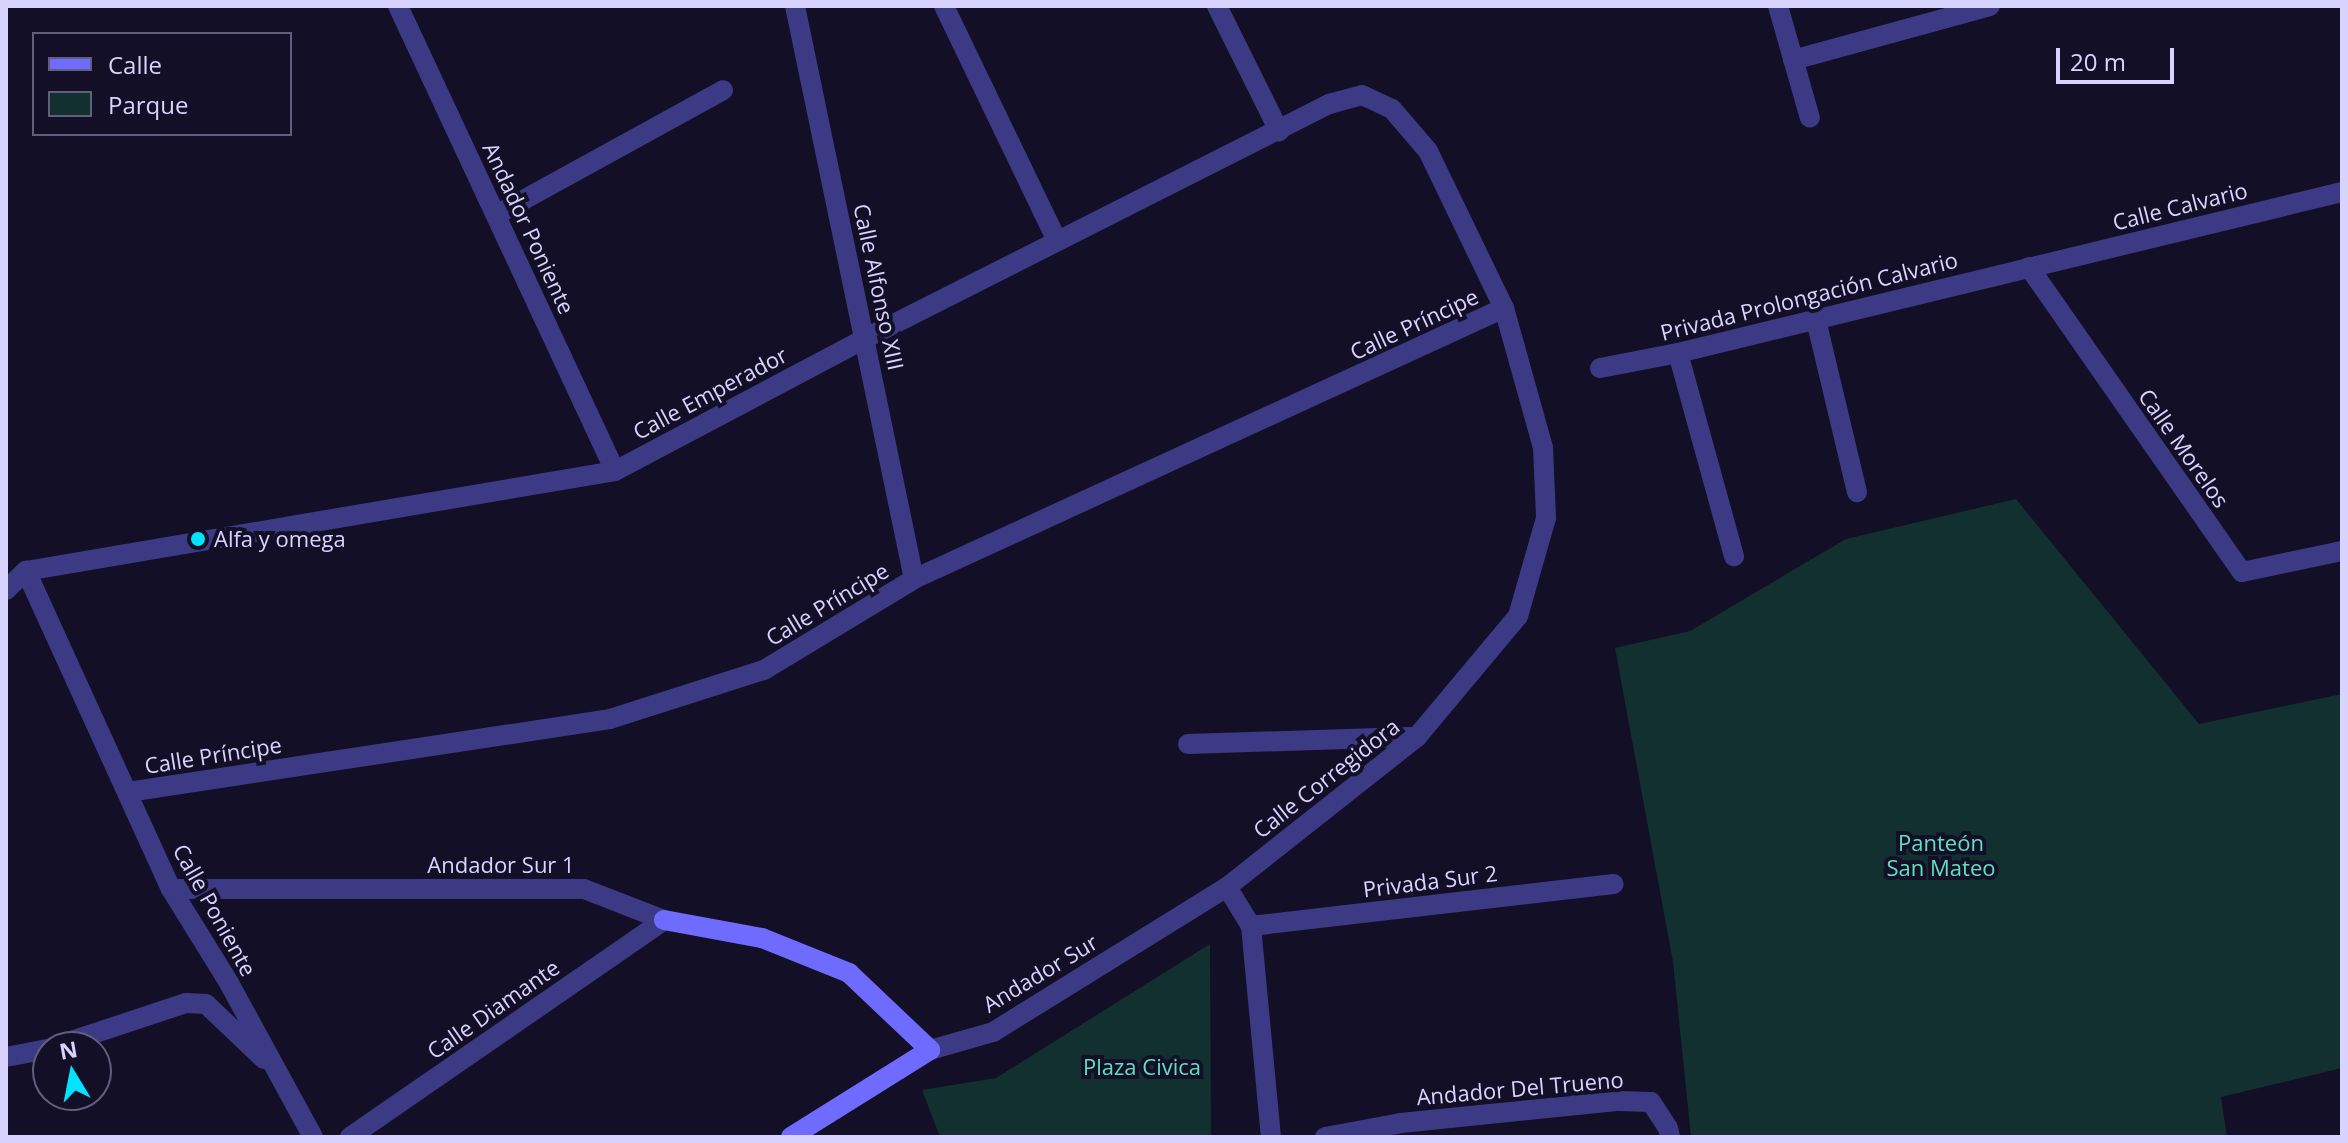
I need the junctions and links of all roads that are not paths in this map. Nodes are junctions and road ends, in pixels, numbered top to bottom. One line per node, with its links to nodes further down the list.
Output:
1 (398, 6): 13 (street, Andador Poniente)
2 (795, 6): 18 (street, Calle Alfonso XIII)
3 (944, 6): 14 (street)
4 (1217, 6): 11 (street)
5 (1778, 6): 7 (street)
6 (1990, 6): 7 (street)
7 (1793, 60): 10 (street)
8 (723, 90): 13 (street)
9 (1362, 95): 11 (street, Calle Emperador); 16 (street, Calle Corregidora)
10 (1810, 118)
11 (1279, 131): 14 (street, Calle Emperador)
12 (2342, 192): 15 (street, Calle Calvario)
13 (496, 215): 21 (street, Andador Poniente)
14 (1057, 241): 18 (street, Calle Emperador)
15 (2029, 267): 17 (street, Privada Prolongación Calvario); 23 (street, Calle Morelos)
16 (1504, 308): 26 (street, Calle Príncipe); 28 (street, Calle Corregidora)
17 (1816, 320): 19 (street, Privada Prolongación Calvario); 22 (street)
18 (866, 338): 21 (street, Calle Emperador); 26 (street, Calle Alfonso XIII)
19 (1678, 353): 20 (street, Privada Prolongación Calvario); 24 (street)
20 (1600, 368)
21 (615, 471): 25 (street, Calle Emperador)
22 (1857, 492)
23 (2342, 551)
24 (1734, 556)
25 (26, 571): 27 (street); 30 (street, Calle Poniente)
26 (914, 579): 30 (street, Calle Príncipe)
27 (6, 590)
28 (1417, 737): 29 (street); 32 (street, Calle Corregidora)
29 (1188, 744)
30 (128, 792): 33 (street, Calle Poniente)
31 (1614, 884): 35 (street, Privada Sur 2)
32 (1227, 887): 35 (street); 37 (street, Andador Sur)
33 (171, 889): 34 (street, Andador Sur 1); 40 (street, Calle Poniente)
34 (664, 920): 37 (street, Andador Sur 1); 42 (street, Calle Diamante)
35 (1251, 926): 44 (street)
36 (101, 1031): 40 (street)
37 (930, 1050): 43 (street, Andador Sur)
38 (32, 1052): 39 (street)
39 (6, 1057)
40 (277, 1072): 41 (street, Calle Poniente)
41 (313, 1137)
42 (350, 1137)
43 (791, 1137)
44 (1271, 1137)
45 (1325, 1137): 46 (street, Andador Del Trueno)
46 (1670, 1137)

